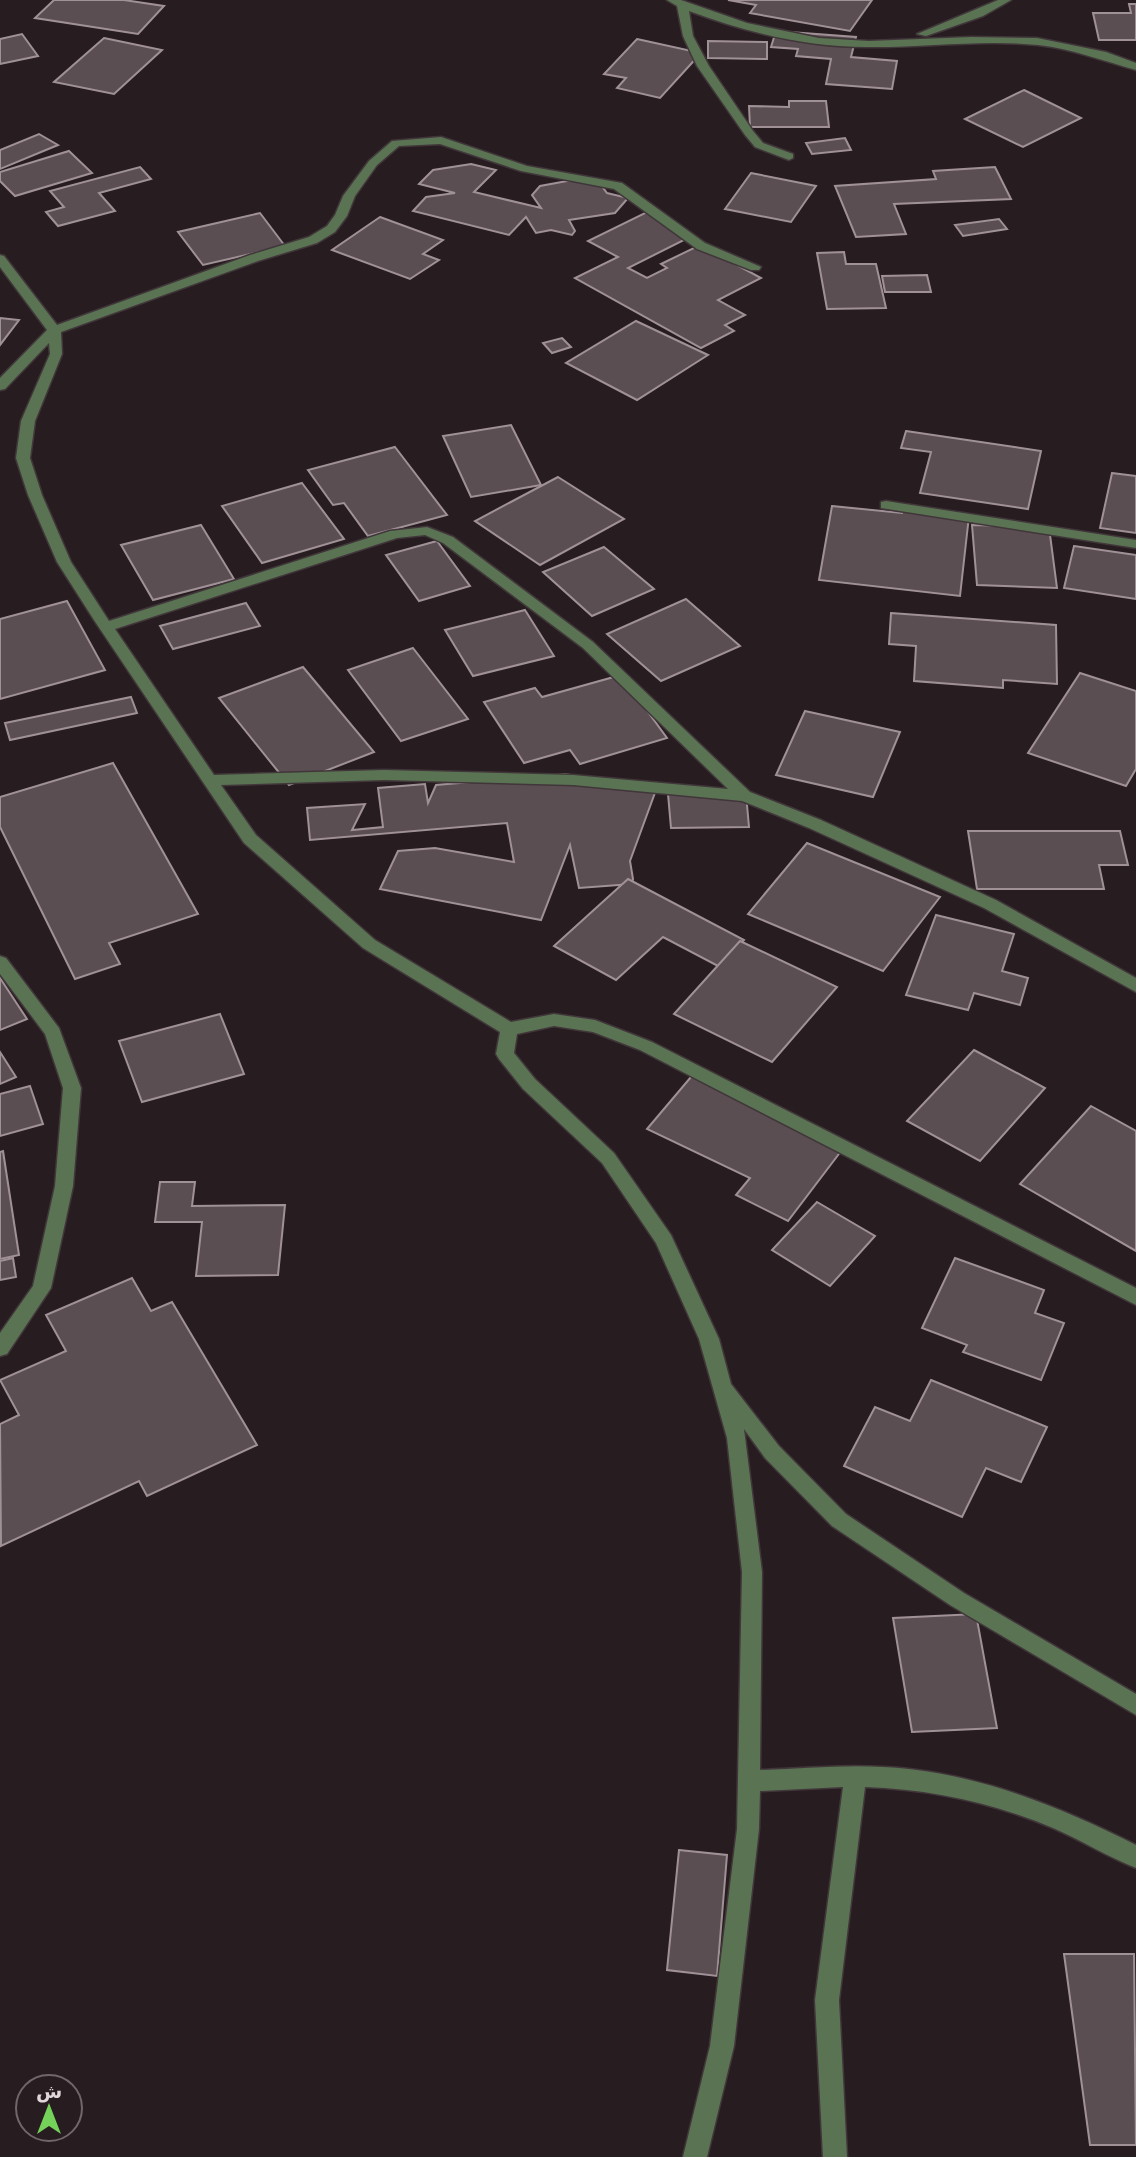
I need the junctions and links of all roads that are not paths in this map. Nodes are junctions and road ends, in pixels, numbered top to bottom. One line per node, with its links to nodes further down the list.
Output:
1 (1006, 0): 3 (street)
2 (677, 2): 3 (street); 5 (street)
3 (892, 43): 4 (street)
4 (1136, 66)
5 (789, 156)
6 (0, 259): 8 (street)
7 (755, 267): 8 (street)
8 (54, 331): 9 (street); 12 (street)
9 (0, 386)
10 (886, 505): 11 (street)
11 (1136, 544)
12 (106, 627): 13 (street); 14 (street)
13 (211, 780): 14 (street); 17 (street)
14 (744, 796): 16 (street)
15 (0, 962): 19 (street)
16 (1136, 986)
17 (509, 1029): 18 (street); 20 (street)
18 (1136, 1297)
19 (0, 1348)
20 (720, 1379): 21 (street); 23 (street)
21 (1136, 1705)
22 (855, 1777): 23 (street); 24 (street); 26 (street)
23 (748, 1782): 25 (street)
24 (1136, 1857)
25 (695, 2157)
26 (835, 2157)

